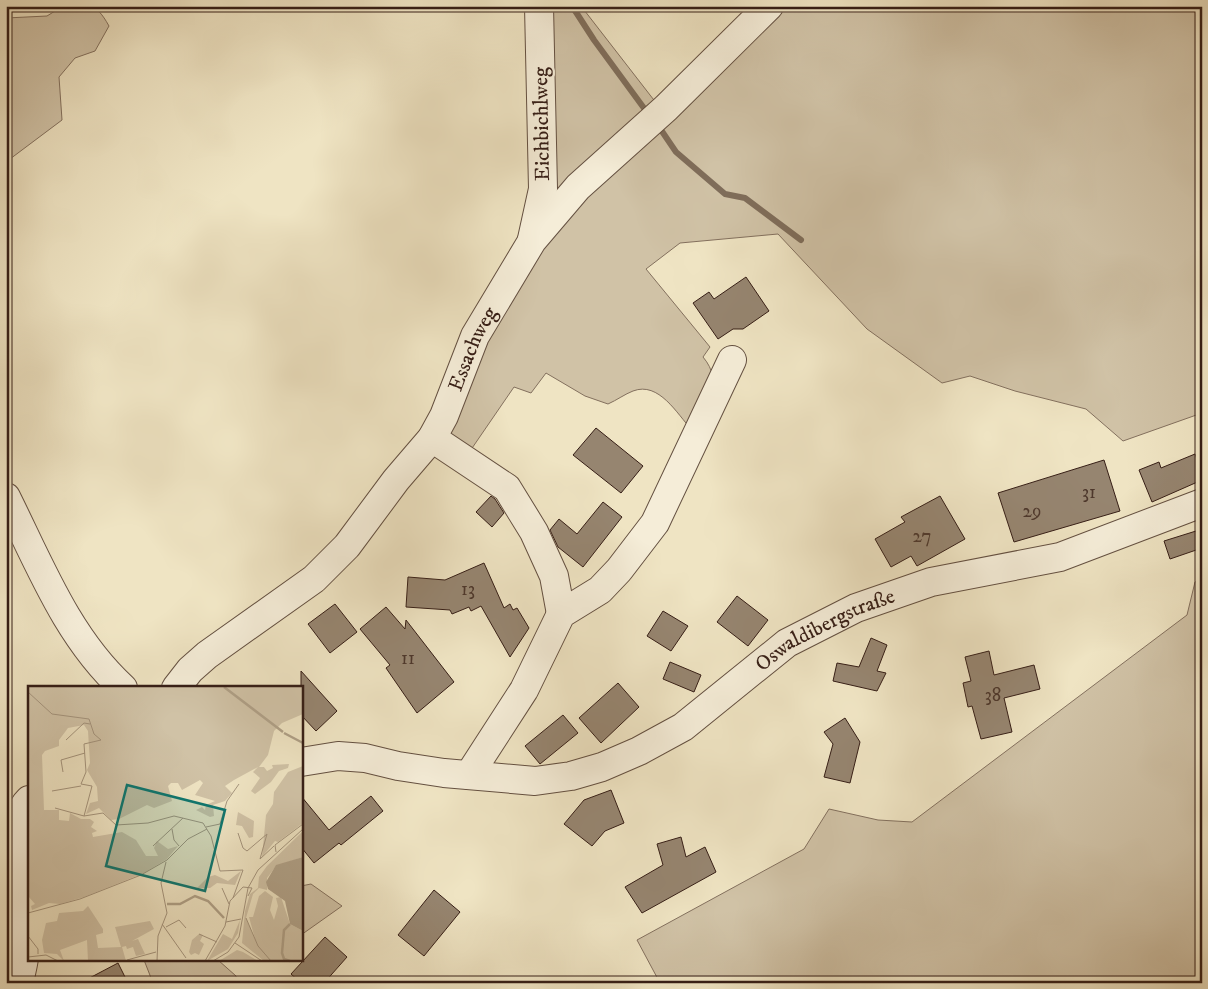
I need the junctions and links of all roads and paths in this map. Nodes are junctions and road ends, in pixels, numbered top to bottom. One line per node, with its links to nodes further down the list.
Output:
1 (539, 6): 3 (street, Eichbichlweg)
2 (769, 6): 3 (street, Essachweg)
3 (532, 241): 5 (street, Essachweg)
4 (732, 360): 8 (street)
5 (432, 438): 8 (street); 10 (street, Essachweg)
6 (6, 497): 9 (street)
7 (1202, 503): 12 (street, Oswaldibergstraße)
8 (560, 614): 12 (street)
9 (121, 686)
10 (178, 686)
11 (302, 762): 12 (street, Oswaldibergstraße)
12 (469, 775)
13 (28, 801): 14 (street)
14 (20, 983)

